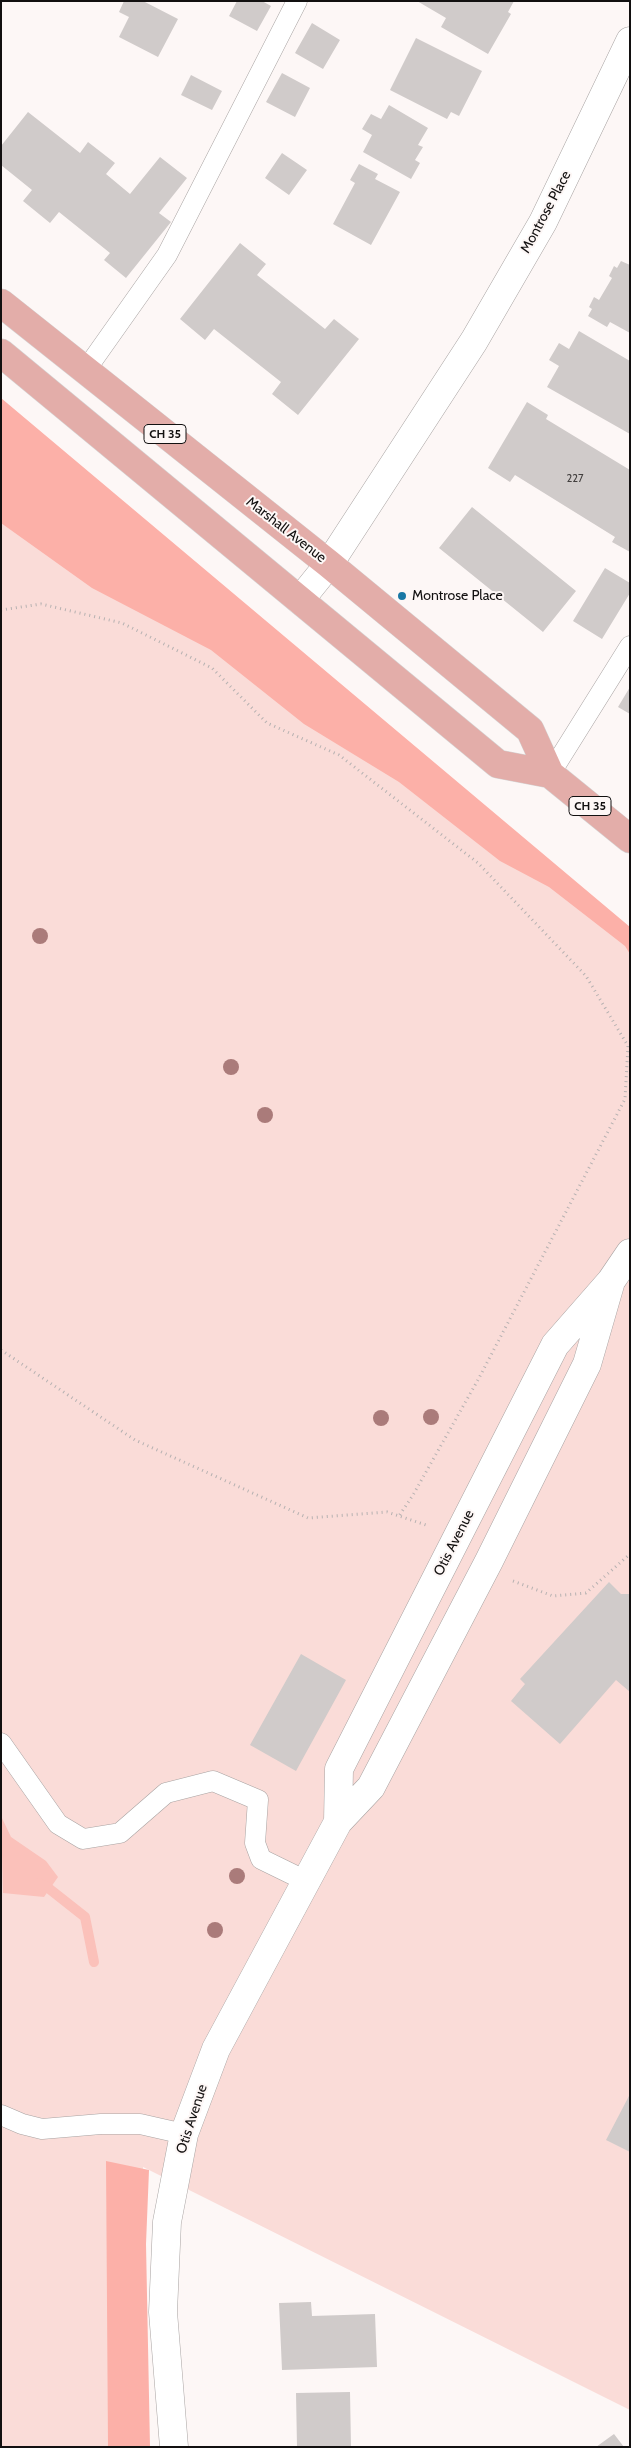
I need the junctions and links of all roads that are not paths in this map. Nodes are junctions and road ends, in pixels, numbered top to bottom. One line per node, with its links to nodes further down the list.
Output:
1 (297, 1): 5 (lane)
2 (630, 41): 6 (street, Montrose Place)
3 (1, 303): 5 (main road, Marshall Avenue / CH 35)
4 (1, 353): 7 (main road, Marshall Avenue / CH 35)
5 (85, 371): 6 (main road, Marshall Avenue / CH 35)
6 (329, 564): 7 (street, Montrose Place); 9 (main road, Marshall Avenue / CH 35)
7 (300, 600): 9 (main road, Marshall Avenue / CH 35)
8 (630, 646): 9 (lane)
9 (550, 774): 10 (main road, Marshall Avenue / CH 35)
10 (630, 839)
11 (630, 1253): 12 (street, Otis Avenue)
12 (611, 1281): 14 (street, Otis Avenue); 14 (street, Otis Avenue)
13 (1, 1743): 15 (lane)
14 (338, 1822): 15 (street, Otis Avenue)
15 (306, 1881): 17 (street, Otis Avenue)
16 (1, 2115): 17 (lane)
17 (184, 2134): 18 (street, Otis Avenue)
18 (174, 2447)

